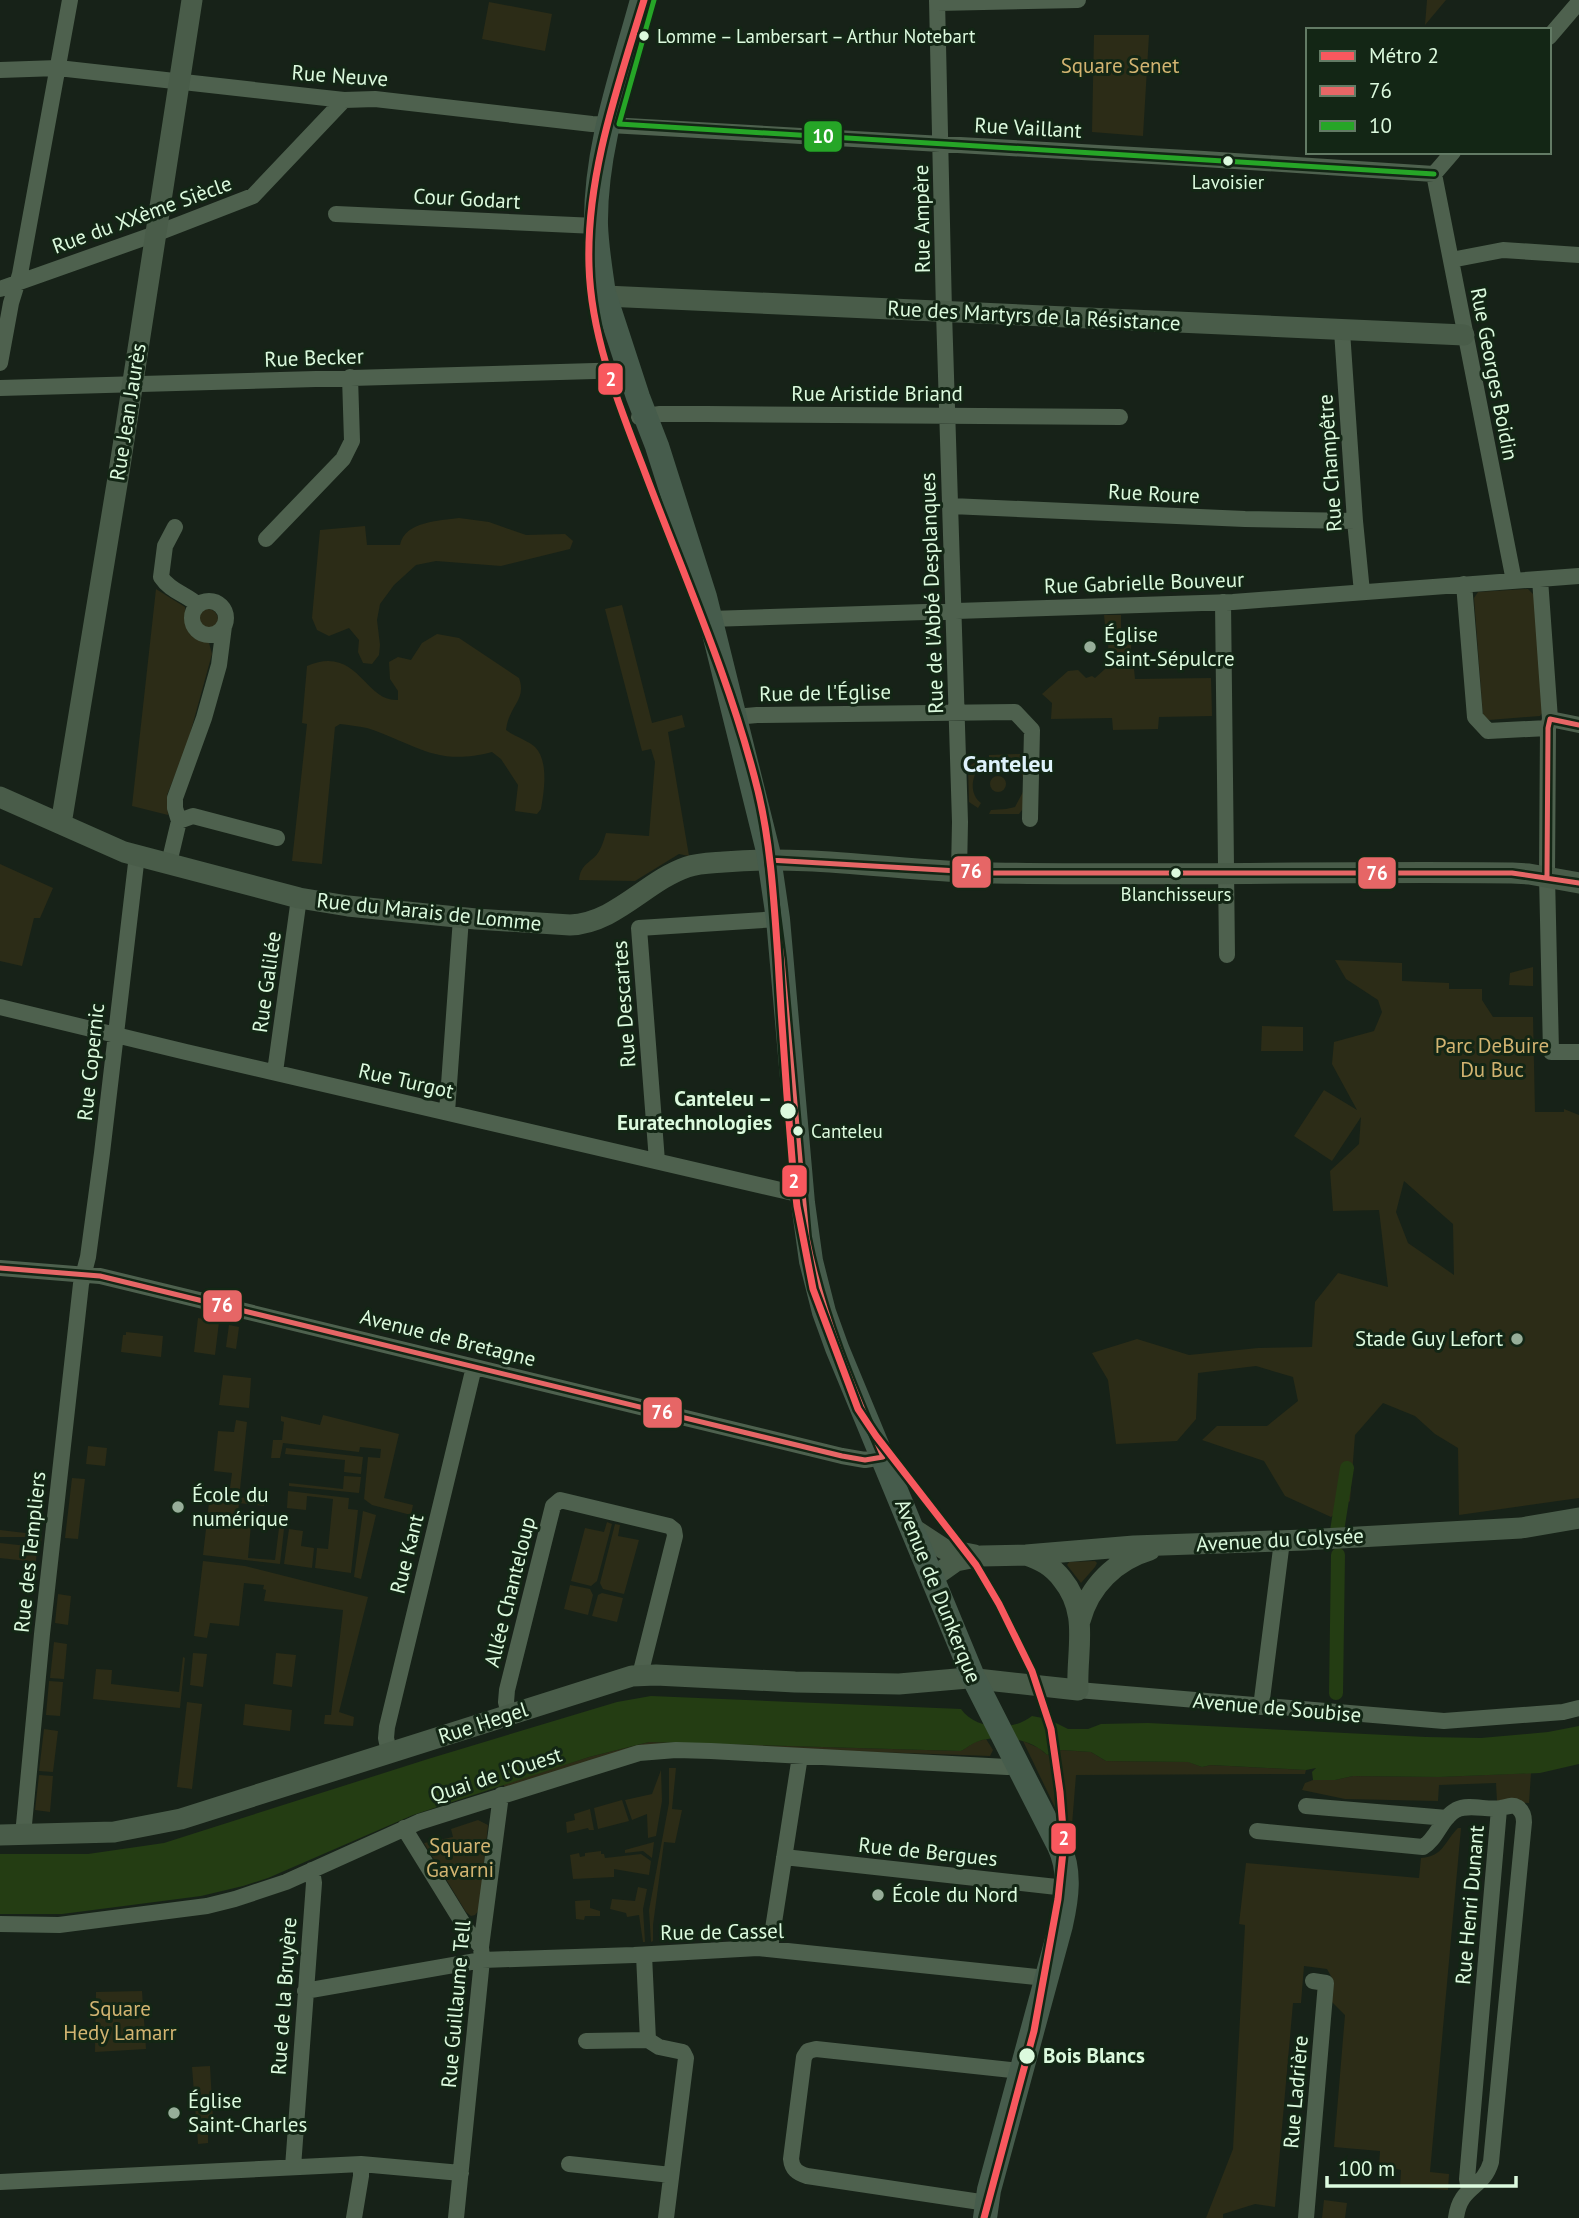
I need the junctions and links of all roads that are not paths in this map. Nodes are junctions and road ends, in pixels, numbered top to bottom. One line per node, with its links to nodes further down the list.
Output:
1 (70, 0): 9 (street)
2 (192, 0): 11 (street, Rue Jean Jaurès)
3 (642, 0): 13 (main road, Avenue de Dunkerque)
4 (653, 0): 13 (main road, Avenue de Dunkerque)
5 (1078, 0): 6 (street)
6 (937, 1): 14 (street, Rue Ampère)
7 (1579, 2): 8 (street)
8 (1551, 35)
9 (58, 68): 10 (street, Rue Neuve); 11 (street, Rue Neuve); 22 (street)
10 (0, 70)
11 (179, 81): 12 (street, Rue Neuve); 19 (street, Rue Jean Jaurès)
12 (344, 100): 13 (street, Rue Neuve); 19 (street, Rue du XXème Siècle)
13 (614, 124): 14 (street, Rue Vaillant); 18 (main road, Avenue de Dunkerque)
14 (941, 145): 16 (street, Rue Vaillant); 25 (street, Rue Ampère)
15 (1451, 154): 16 (street)
16 (1434, 174): 21 (street, Rue Georges Boidin)
17 (335, 214): 18 (street, Cour Godart)
18 (596, 226): 24 (main road, Avenue de Dunkerque)
19 (155, 234): 22 (street, Rue du XXème Siècle); 31 (street, Rue Jean Jaurès)
20 (1579, 255): 21 (street)
21 (1451, 260): 27 (street, Rue Georges Boidin)
22 (18, 283): 23 (street, Rue du XXème Siècle); 28 (street)
23 (0, 289)
24 (604, 296): 25 (street, Rue des Martyrs de la Résistance); 29 (main road, Avenue de Dunkerque)
25 (944, 312): 26 (street, Rue des Martyrs de la Résistance); 33 (street, Rue de l'Abbé Desplanques)
26 (1342, 331): 27 (street, Rue des Martyrs de la Résistance); 37 (street, Rue Champêtre)
27 (1465, 335): 42 (street, Rue Georges Boidin)
28 (0, 363)
29 (624, 371): 30 (street, Rue Becker); 35 (main road, Avenue de Dunkerque)
30 (349, 377): 31 (street, Rue Becker); 39 (street)
31 (132, 384): 32 (street, Rue Becker); 57 (street, Rue Jean Jaurès)
32 (0, 388)
33 (948, 415): 34 (street, Rue Aristide Briand); 35 (street, Rue Aristide Briand); 36 (street, Rue de l'Abbé Desplanques)
34 (1119, 416)
35 (640, 417): 48 (main road, Avenue de Dunkerque)
36 (951, 506): 37 (street, Rue Roure); 47 (street, Rue de l'Abbé Desplanques)
37 (1355, 521): 44 (street, Rue Champêtre)
38 (175, 527): 46 (street)
39 (266, 539)
40 (1579, 576): 41 (street, Rue Gabrielle Bouveur)
41 (1540, 579): 42 (street, Rue Gabrielle Bouveur); 52 (street)
42 (1514, 581): 43 (street, Rue Gabrielle Bouveur)
43 (1464, 584): 44 (street, Rue Gabrielle Bouveur); 52 (street)
44 (1362, 593): 45 (street, Rue Gabrielle Bouveur)
45 (1223, 602): 47 (street, Rue Gabrielle Bouveur); 63 (street)
46 (198, 606): 49 (street); 49 (street)
47 (954, 610): 48 (street, Rue Gabrielle Bouveur); 50 (street, Rue de l'Abbé Desplanques)
48 (710, 619): 51 (main road, Avenue de Dunkerque)
49 (224, 626): 56 (street)
50 (957, 712): 51 (street, Rue de l'Église); 55 (street, Rue de l'Église); 62 (street, Rue de l'Abbé Desplanques)
51 (735, 717): 60 (main road, Avenue de Dunkerque)
52 (1549, 724): 53 (street); 64 (street)
53 (1579, 725)
54 (0, 797): 57 (street, Rue du Marais de Lomme)
55 (1030, 820)
56 (179, 821): 58 (street); 61 (street)
57 (61, 824): 59 (street, Rue du Marais de Lomme)
58 (277, 838)
59 (137, 855): 61 (street, Rue du Marais de Lomme); 73 (street, Rue Copernic)
60 (769, 860): 62 (street, Rue du Marais de Lomme); 67 (street, Rue du Marais de Lomme); 69 (main road, Avenue de Dunkerque)
61 (169, 863): 66 (street, Rue du Marais de Lomme)
62 (959, 872): 63 (street, Rue du Marais de Lomme)
63 (1227, 874): 64 (street, Rue du Marais de Lomme); 71 (street)
64 (1547, 876): 65 (street, Rue du Marais de Lomme); 74 (street)
65 (1579, 883)
66 (299, 898): 68 (street, Rue du Marais de Lomme); 75 (street, Rue Galilée)
67 (621, 907): 68 (street, Rue du Marais de Lomme); 70 (street)
68 (461, 918): 76 (street)
69 (778, 919): 70 (street); 78 (main road, Avenue de Dunkerque)
70 (639, 928): 77 (street, Rue Descartes)
71 (1227, 955)
72 (0, 1007): 73 (street, Rue Turgot)
73 (115, 1035): 75 (street, Rue Turgot); 80 (street, Rue Copernic)
74 (1579, 1052)
75 (275, 1072): 76 (street, Rue Turgot)
76 (447, 1112): 77 (street, Rue Turgot)
77 (657, 1161): 78 (street, Rue Turgot)
78 (802, 1195): 82 (main road, Avenue de Dunkerque)
79 (0, 1268): 80 (street, Avenue de Bretagne)
80 (83, 1273): 81 (street, Avenue de Bretagne); 107 (street, Rue des Templiers)
81 (474, 1367): 82 (street, Avenue de Bretagne); 97 (street, Rue Kant)
82 (883, 1458): 84 (main road, Avenue de Dunkerque)
83 (1579, 1518): 85 (street, Avenue du Colysée)
84 (912, 1528): 88 (street, Avenue du Colysée); 89 (main road, Avenue de Dunkerque)
85 (1282, 1541): 86 (street, Avenue du Colysée); 94 (street)
86 (1169, 1545): 87 (street, Avenue du Colysée); 90 (street)
87 (1026, 1555): 88 (street, Avenue du Colysée); 90 (street)
88 (981, 1556): 89 (street, Avenue du Colysée)
89 (932, 1578): 92 (main road, Avenue de Dunkerque)
90 (1080, 1622): 93 (street)
91 (640, 1675): 92 (street, Rue Hegel); 96 (street, Rue Hegel); 96 (street, Allée Chanteloup)
92 (978, 1686): 93 (street, Avenue de Soubise); 99 (main road, Avenue de Dunkerque)
93 (1078, 1690): 94 (street, Avenue de Soubise)
94 (1261, 1707): 95 (street, Avenue de Soubise)
95 (1579, 1708)
96 (509, 1714): 97 (street, Rue Hegel)
97 (389, 1752): 107 (street, Rue Hegel)
98 (800, 1756): 99 (street, Quai de l'Ouest); 100 (street, Quai de l'Ouest); 108 (street)
99 (1019, 1766): 110 (main road, Avenue de Dunkerque)
100 (501, 1795): 104 (street, Quai de l'Ouest); 113 (street, Rue Guillaume Tell)
101 (1306, 1806): 103 (street)
102 (1499, 1809): 103 (street, Rue Henri Dunant); 127 (street, Rue Henri Dunant); 127 (street)
103 (1447, 1818): 105 (street, Rue Henri Dunant)
104 (404, 1828): 109 (street, Quai de l'Ouest); 113 (street)
105 (1257, 1831)
106 (0, 1835): 107 (street, Rue Hegel)
107 (23, 1835)
108 (784, 1857): 110 (street, Rue de Bergues); 112 (street)
109 (312, 1870): 111 (street, Quai de l'Ouest); 117 (street, Rue de la Bruyère)
110 (1066, 1888): 115 (main road, Avenue de Dunkerque)
111 (0, 1924)
112 (770, 1948): 114 (street, Rue de Cassel); 115 (street, Rue de Cassel)
113 (482, 1953): 114 (street, Rue de Cassel); 117 (street, Rue de Cassel); 124 (street, Rue Guillaume Tell)
114 (644, 1955): 118 (street)
115 (1046, 1978): 120 (main road, Avenue de Dunkerque)
116 (1313, 1981): 132 (street, Rue Ladrière)
117 (305, 1991): 123 (street, Rue de la Bruyère)
118 (648, 2040): 119 (street); 125 (street)
119 (586, 2041)
120 (1021, 2071): 128 (main road, Avenue de Dunkerque); 128 (street)
121 (361, 2164): 123 (street); 124 (street); 129 (street)
122 (569, 2164): 125 (street)
123 (293, 2167): 126 (street)
124 (461, 2173): 130 (street, Rue Guillaume Tell)
125 (671, 2175): 131 (street)
126 (0, 2182)
127 (1469, 2190): 133 (street, Rue Henri Dunant)
128 (986, 2210)
129 (354, 2218)
130 (456, 2218)
131 (666, 2218)
132 (1306, 2218)
133 (1457, 2218)

